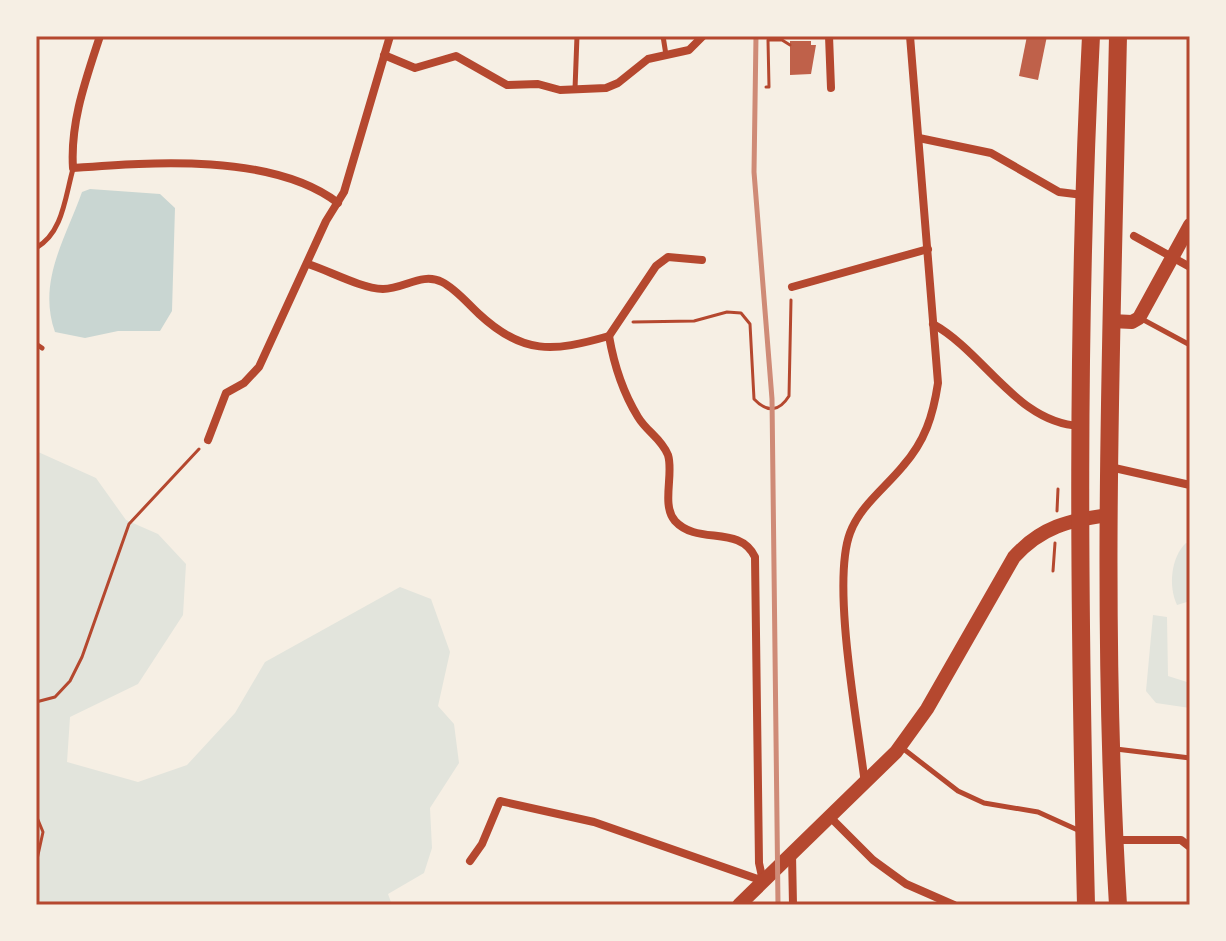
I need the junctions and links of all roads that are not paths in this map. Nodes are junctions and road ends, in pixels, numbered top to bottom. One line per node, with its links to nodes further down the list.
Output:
1 (100, 36): 15 (street)
2 (390, 36): 10 (street)
3 (577, 36): 13 (lane)
4 (663, 36): 11 (lane)
5 (703, 36): 11 (street)
6 (829, 36): 12 (street)
7 (910, 36): 14 (street)
8 (1091, 36): 16 (highway)
9 (1118, 36): 28 (highway)
10 (384, 55): 13 (street); 17 (street)
11 (667, 55): 13 (street)
12 (831, 88)
13 (575, 90)
14 (919, 138): 16 (street); 21 (street)
15 (73, 168): 17 (street); 20 (lane)
16 (1083, 195): 32 (highway)
17 (338, 203): 24 (street)
18 (1190, 225): 22 (main road)
19 (1134, 236): 22 (street)
20 (36, 248)
21 (928, 249): 26 (street); 29 (street)
22 (1172, 258): 25 (street); 27 (main road)
23 (702, 260): 30 (street)
24 (308, 264): 30 (street); 33 (street)
25 (1190, 267)
26 (792, 287)
27 (1139, 318): 28 (main road); 31 (lane)
28 (1111, 321): 34 (highway)
29 (933, 324): 32 (street); 41 (street)
30 (609, 336): 48 (street)
31 (1190, 345)
32 (1081, 426): 37 (highway)
33 (208, 440)
34 (1109, 467): 35 (street); 36 (highway)
35 (1190, 485)
36 (1109, 515): 37 (main road); 39 (highway)
37 (1080, 518): 38 (main road); 43 (highway)
38 (900, 746): 41 (main road); 43 (lane)
39 (1112, 748): 40 (lane); 44 (highway)
40 (1190, 758)
41 (865, 784): 42 (main road)
42 (831, 818): 46 (main road); 51 (street)
43 (1085, 832): 52 (highway)
44 (1114, 840): 45 (street); 53 (highway)
45 (1190, 847)
46 (792, 854): 48 (main road); 50 (street)
47 (470, 861): 48 (street)
48 (763, 881): 49 (main road)
49 (739, 905)
50 (793, 905)
51 (954, 905)
52 (1086, 905)
53 (1118, 905)

